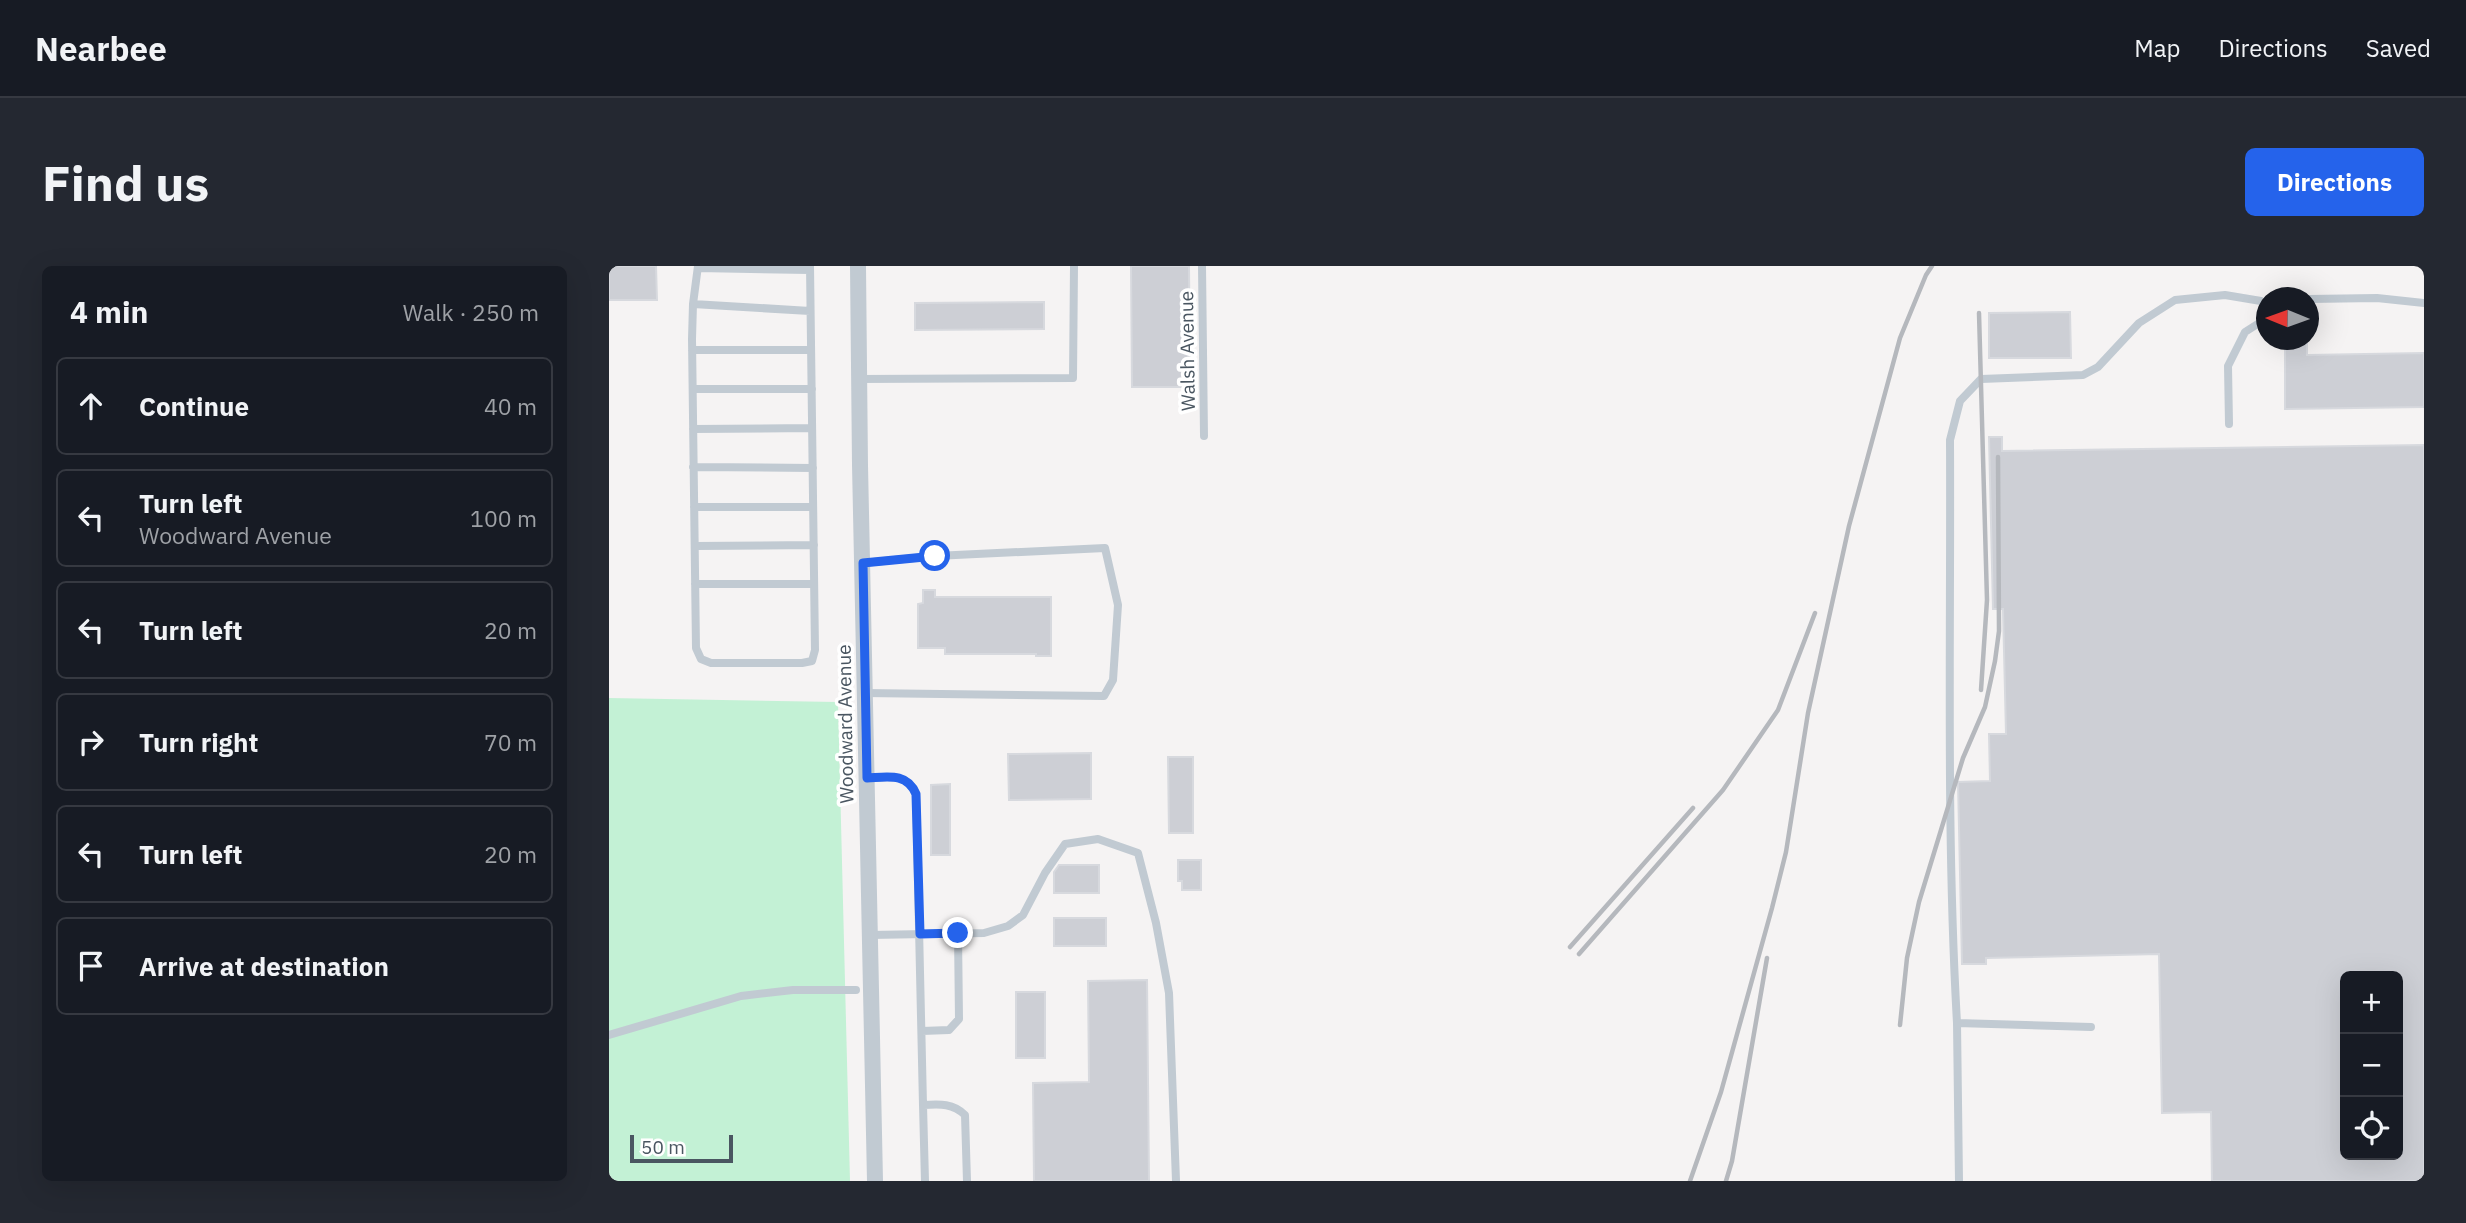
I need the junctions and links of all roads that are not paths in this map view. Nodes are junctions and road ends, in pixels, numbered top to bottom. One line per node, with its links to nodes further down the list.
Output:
1 (858, 266): 14 (street, Woodward Avenue)
2 (1075, 266): 14 (lane)
3 (1202, 266): 20 (lane, Walsh Avenue)
4 (698, 267): 5 (lane); 9 (lane)
5 (810, 268): 10 (lane)
6 (2319, 299): 8 (lane)
7 (2256, 300): 36 (lane)
8 (2424, 303)
9 (693, 304): 10 (lane); 13 (lane)
10 (810, 311): 12 (lane)
11 (2256, 325): 17 (lane)
12 (810, 349): 13 (lane); 16 (lane)
13 (692, 350): 15 (lane)
14 (859, 379): 27 (street, Woodward Avenue)
15 (692, 389): 16 (lane); 19 (lane)
16 (812, 389): 18 (lane)
17 (2229, 424)
18 (812, 428): 19 (lane); 22 (lane)
19 (693, 429): 21 (lane)
20 (1204, 436)
21 (694, 467): 22 (lane); 23 (lane)
22 (813, 468): 24 (lane)
23 (694, 507): 24 (lane); 26 (lane)
24 (813, 507): 25 (lane)
25 (814, 545): 26 (lane); 29 (lane)
26 (695, 546): 28 (lane)
27 (863, 563): 30 (street, Woodward Avenue); 30 (lane)
28 (695, 584): 29 (lane); 29 (lane)
29 (814, 584)
30 (865, 693): 31 (street, Woodward Avenue)
31 (867, 778): 33 (lane); 34 (street, Woodward Avenue)
32 (958, 933): 33 (lane); 38 (lane); 44 (lane)
33 (920, 934): 34 (lane); 38 (lane)
34 (870, 935): 41 (street, Woodward Avenue)
35 (856, 990): 39 (lane)
36 (1957, 1023): 37 (lane); 45 (lane)
37 (2091, 1027)
38 (922, 1031): 40 (lane)
39 (609, 1035)
40 (923, 1105): 42 (lane); 43 (lane)
41 (875, 1181)
42 (925, 1181)
43 (967, 1181)
44 (1176, 1181)
45 (1959, 1181)

